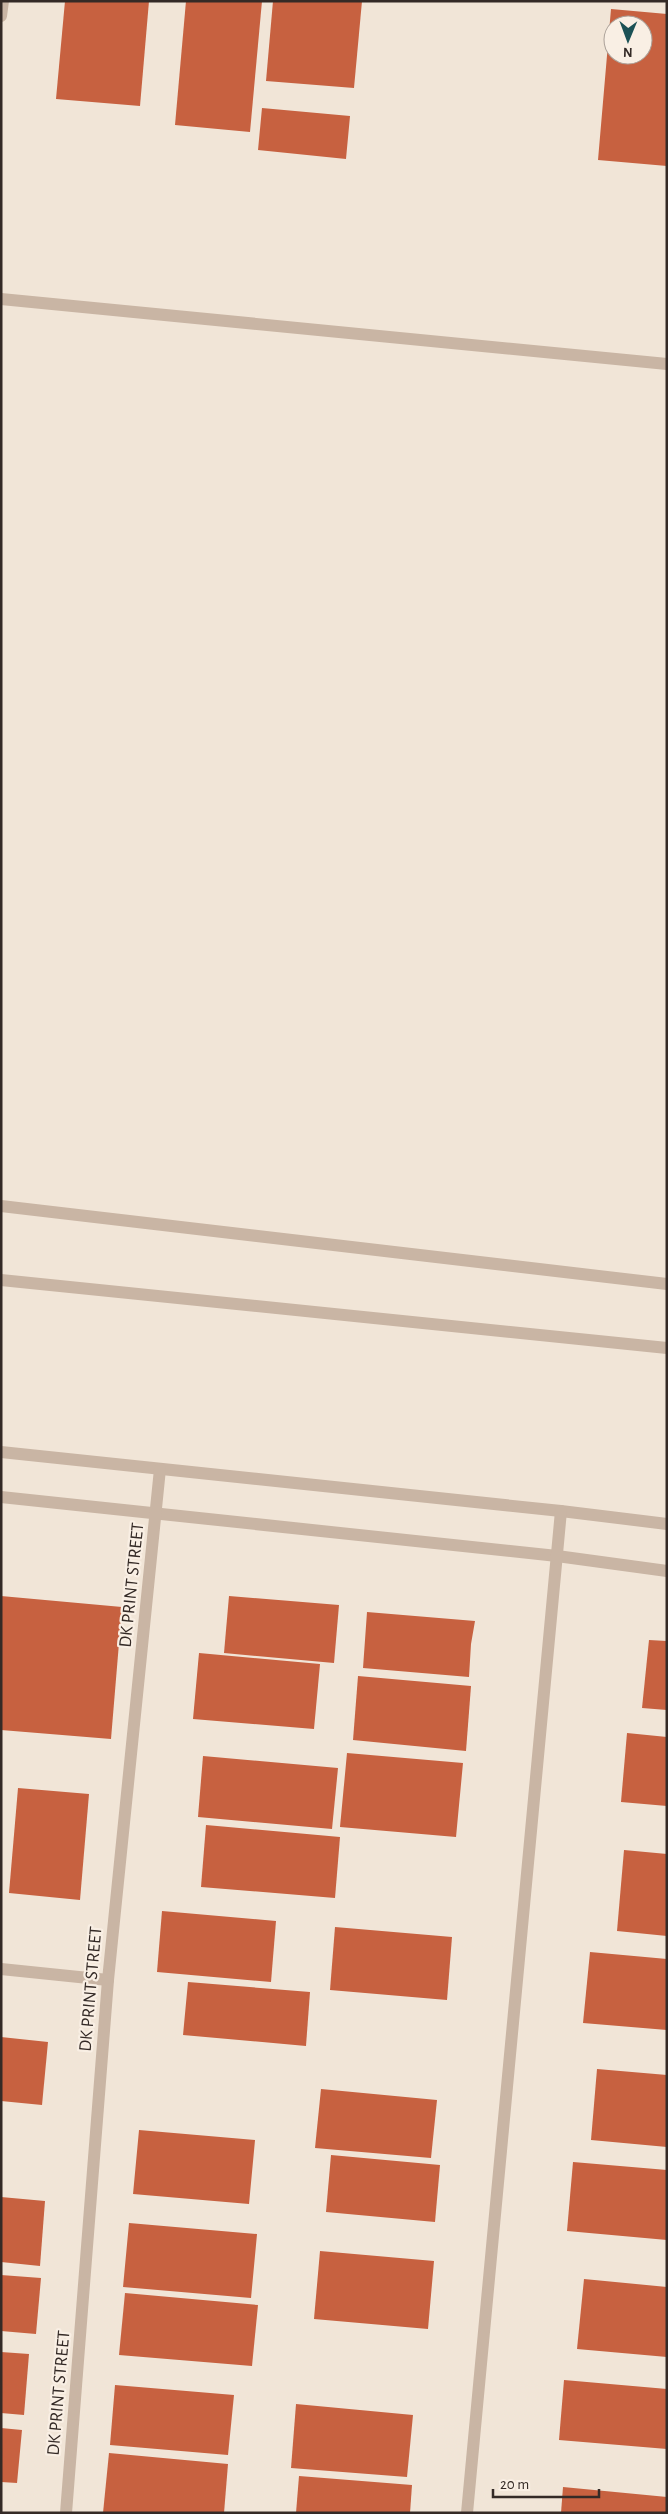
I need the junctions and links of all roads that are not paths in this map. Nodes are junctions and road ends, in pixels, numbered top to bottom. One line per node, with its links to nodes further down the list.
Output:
1 (3, 1): 2 (street)
2 (1, 16)
3 (1, 299): 4 (street)
4 (667, 364)
5 (1, 1206): 7 (street)
6 (1, 1280): 8 (street)
7 (667, 1284)
8 (667, 1348)
9 (1, 1452): 10 (street)
10 (160, 1469): 12 (street); 13 (street, DK PRINT STREET)
11 (1, 1497): 13 (street)
12 (561, 1511): 14 (street); 15 (street)
13 (156, 1513): 15 (street); 18 (street, DK PRINT STREET)
14 (667, 1524)
15 (557, 1556): 16 (street); 20 (street)
16 (667, 1571)
17 (1, 1969): 18 (street)
18 (108, 1980): 19 (street, DK PRINT STREET)
19 (66, 2513)
20 (467, 2513)

